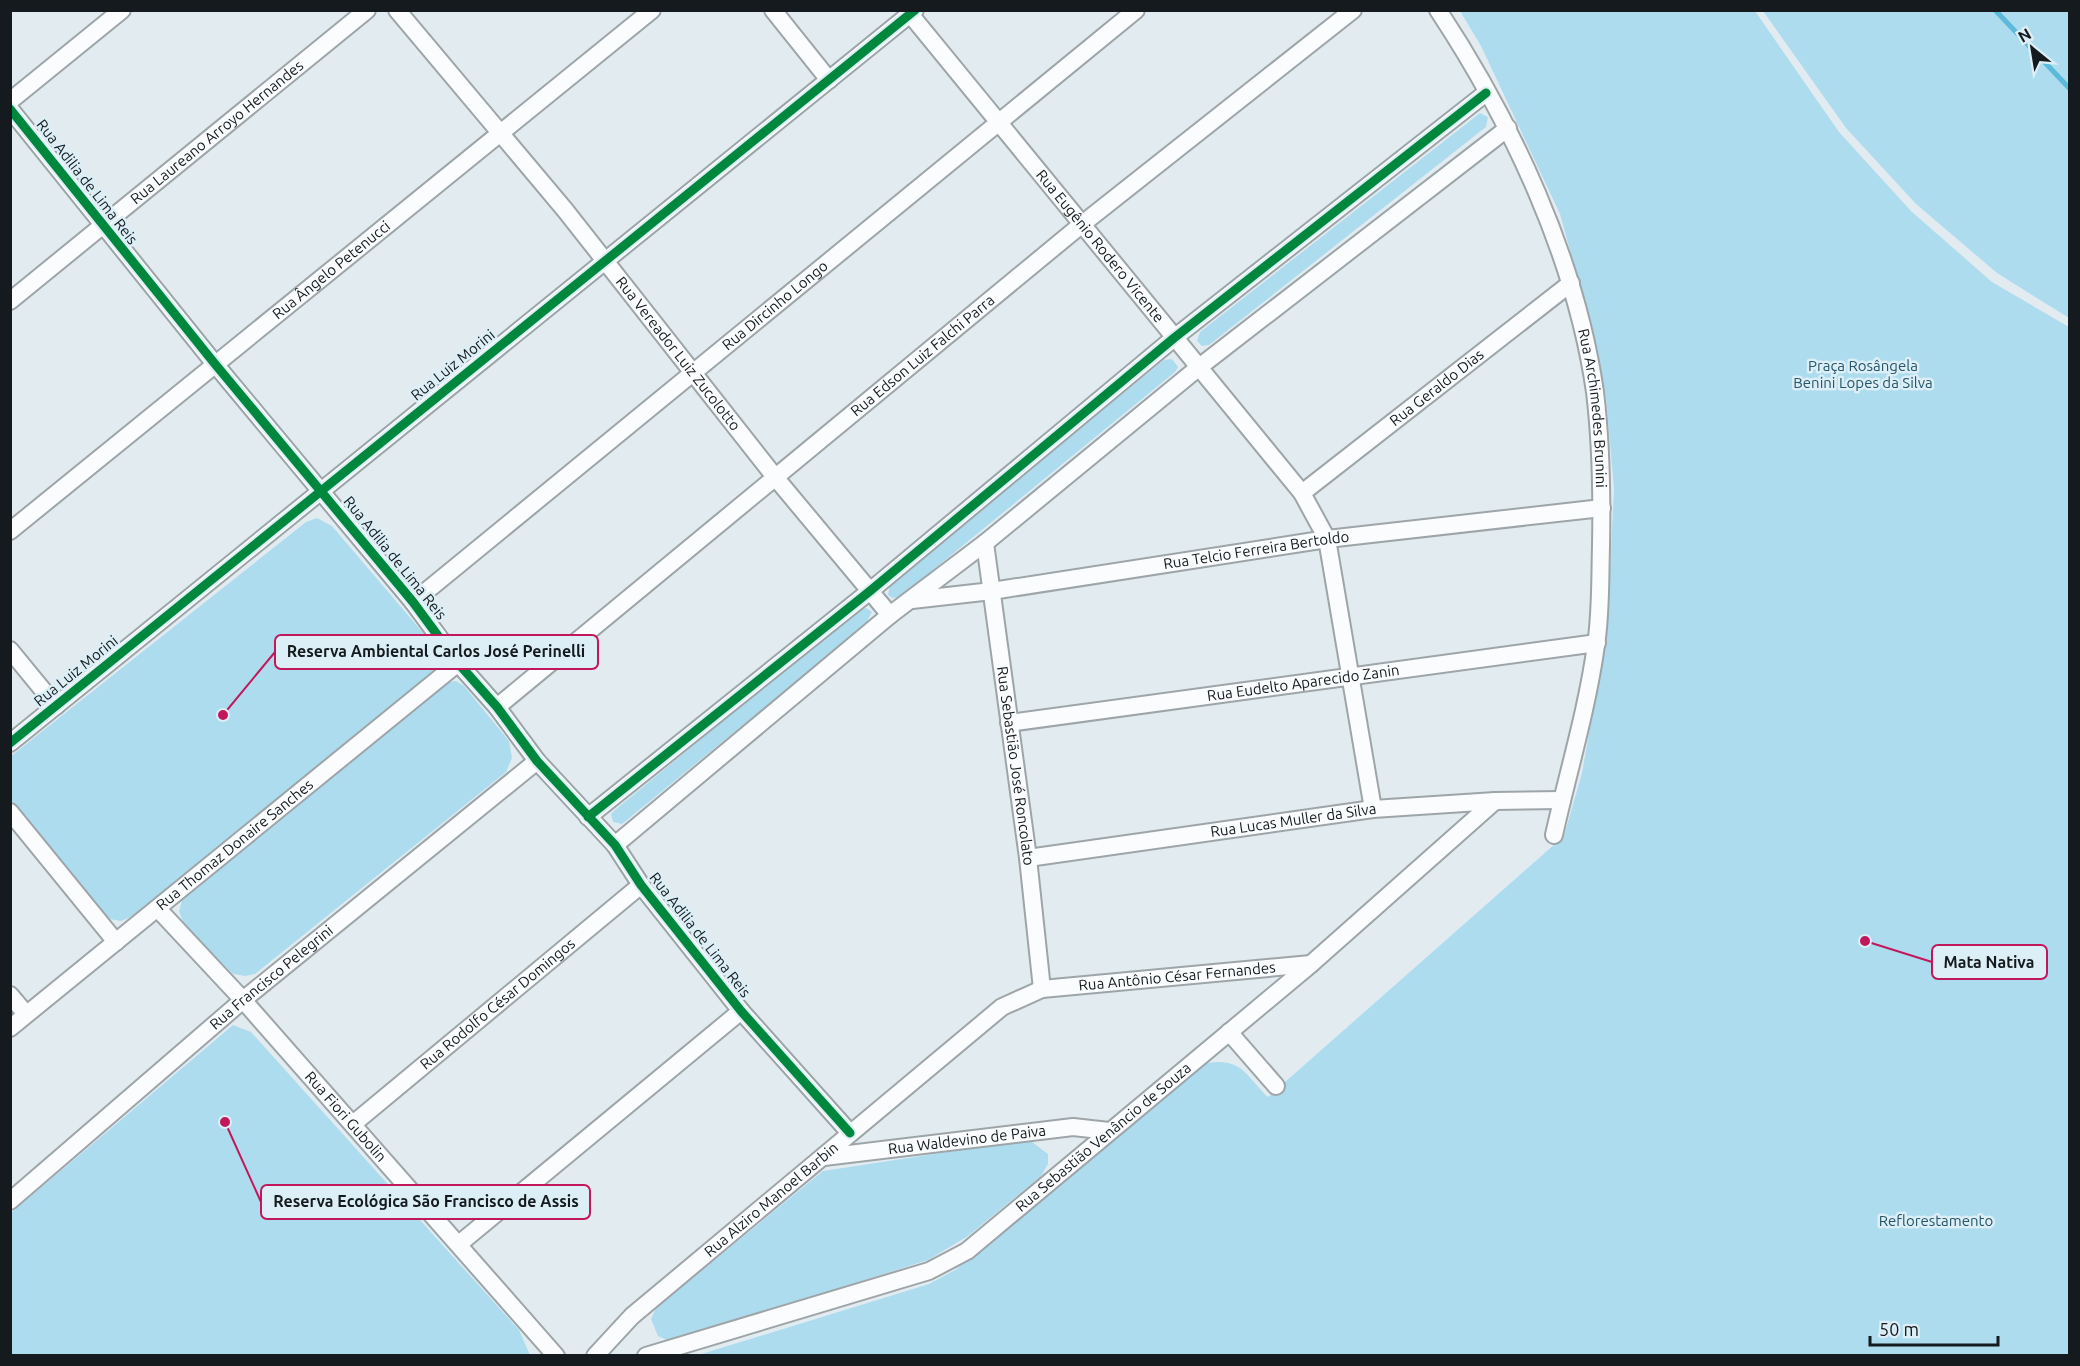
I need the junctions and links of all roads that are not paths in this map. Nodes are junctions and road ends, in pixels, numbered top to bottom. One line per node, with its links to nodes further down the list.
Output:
1 (122, 10): 12 (street)
2 (368, 10): 18 (street, Rua Laureano Arroyo Hernandes)
3 (397, 10): 16 (street, Rua Vereador Luiz Zucolotto)
4 (652, 10): 16 (street, Rua Ângelo Petenucci)
5 (773, 10): 10 (street)
6 (1136, 10): 14 (street, Rua Dircinho Longo)
7 (1353, 10): 17 (street, Rua Edson Luiz Falchi Parra)
8 (1438, 10): 11 (street, Rua Archimedes Brunini)
9 (912, 13): 10 (street, Rua Luiz Morini); 14 (street, Rua Eugênio Rodero Vicente)
10 (829, 80): 19 (street, Rua Luiz Morini)
11 (1486, 93): 15 (street, Rua Archimedes Brunini); 22 (street)
12 (10, 101)
13 (10, 109): 18 (street, Rua Adilia de Lima Reis)
14 (998, 123): 17 (street, Rua Eugênio Rodero Vicente); 25 (street, Rua Dircinho Longo)
15 (1508, 128): 20 (street, Rua Archimedes Brunini); 24 (street)
16 (500, 133): 19 (street, Rua Vereador Luiz Zucolotto); 23 (street, Rua Ângelo Petenucci)
17 (1081, 225): 22 (street, Rua Eugênio Rodero Vicente); 26 (street, Rua Edson Luiz Falchi Parra)
18 (103, 227): 21 (street, Rua Laureano Arroyo Hernandes); 23 (street, Rua Adilia de Lima Reis)
19 (605, 261): 25 (street, Rua Vereador Luiz Zucolotto); 27 (street, Rua Luiz Morini)
20 (1571, 283): 28 (street, Rua Geraldo Dias); 29 (street, Rua Archimedes Brunini)
21 (10, 301)
22 (1174, 338): 24 (street, Rua Eugênio Rodero Vicente); 33 (street)
23 (215, 364): 27 (street, Rua Adilia de Lima Reis); 30 (street, Rua Ângelo Petenucci)
24 (1198, 368): 28 (street, Rua Eugênio Rodero Vicente); 32 (street)
25 (691, 372): 26 (street, Rua Vereador Luiz Zucolotto); 36 (street, Rua Dircinho Longo)
26 (775, 477): 33 (street, Rua Vereador Luiz Zucolotto); 43 (street, Rua Edson Luiz Falchi Parra)
27 (321, 491): 36 (street, Rua Adilia de Lima Reis); 42 (street, Rua Luiz Morini)
28 (1302, 493): 31 (street, Rua Eugênio Rodero Vicente)
29 (1602, 507): 31 (street, Rua Telcio Ferreira Bertoldo); 38 (street, Rua Archimedes Brunini)
30 (10, 531)
31 (1328, 539): 34 (street, Rua Telcio Ferreira Bertoldo); 41 (street, Rua Eugênio Rodero Vicente)
32 (985, 543): 34 (street, Rua Sebastião José Roncolato); 35 (street)
33 (870, 591): 37 (street, Rua Vereador Luiz Zucolotto); 51 (street)
34 (992, 591): 35 (street, Rua Telcio Ferreira Bertoldo); 44 (street, Rua Sebastião José Roncolato)
35 (911, 600): 37 (street)
36 (413, 602): 40 (street, Rua Adilia de Lima Reis)
37 (890, 615): 53 (street)
38 (1597, 643): 41 (street, Rua Eudelto Aparecido Zanin); 47 (street, Rua Archimedes Brunini)
39 (10, 650): 42 (street)
40 (458, 663): 43 (street, Rua Adilia de Lima Reis); 56 (street, Rua Thomaz Donaire Sanches)
41 (1351, 676): 44 (street, Rua Eudelto Aparecido Zanin); 49 (street, Rua Eugênio Rodero Vicente)
42 (56, 706): 45 (street, Rua Luiz Morini)
43 (497, 707): 46 (street, Rua Adilia de Lima Reis)
44 (1009, 723): 54 (street, Rua Sebastião José Roncolato)
45 (10, 743)
46 (537, 761): 51 (street, Rua Adilia de Lima Reis); 61 (street, Rua Francisco Pelegrini)
47 (1562, 800): 48 (street, Rua Lucas Muller da Silva); 52 (street, Rua Archimedes Brunini)
48 (1495, 801): 49 (street, Rua Lucas Muller da Silva); 58 (street, Rua Sebastião Venâncio de Souza)
49 (1373, 809): 54 (street, Rua Lucas Muller da Silva)
50 (10, 812): 57 (street)
51 (588, 817): 53 (street, Rua Adilia de Lima Reis)
52 (1554, 835)
53 (615, 845): 55 (street, Rua Adilia de Lima Reis)
54 (1028, 858): 59 (street, Rua Sebastião José Roncolato)
55 (640, 885): 62 (street, Rua Adilia de Lima Reis); 67 (street, Rua Rodolfo César Domingos)
56 (158, 909): 57 (street, Rua Thomaz Donaire Sanches); 61 (street, Rua Fiori Gubolin)
57 (116, 942): 63 (street, Rua Thomaz Donaire Sanches)
58 (1311, 964): 59 (street, Rua Antônio César Fernandes); 65 (street, Rua Sebastião Venâncio de Souza)
59 (1042, 989): 69 (street, Rua Alziro Manoel Barbin)
60 (10, 995): 63 (street)
61 (243, 1000): 67 (street, Rua Fiori Gubolin); 71 (street, Rua Francisco Pelegrini)
62 (741, 1011): 69 (street, Rua Adilia de Lima Reis); 72 (street)
63 (26, 1014): 64 (street, Rua Thomaz Donaire Sanches)
64 (10, 1028)
65 (1229, 1032): 66 (street); 68 (street, Rua Sebastião Venâncio de Souza)
66 (1276, 1086)
67 (353, 1124): 72 (street, Rua Fiori Gubolin)
68 (1109, 1131): 70 (street, Rua Waldevino de Paiva); 75 (street, Rua Sebastião Venâncio de Souza)
69 (850, 1133): 70 (street, Rua Alziro Manoel Barbin)
70 (824, 1157): 74 (street, Rua Alziro Manoel Barbin)
71 (12, 1197)
72 (459, 1244): 73 (street, Rua Fiori Gubolin)
73 (556, 1356)
74 (595, 1356)
75 (646, 1356)

